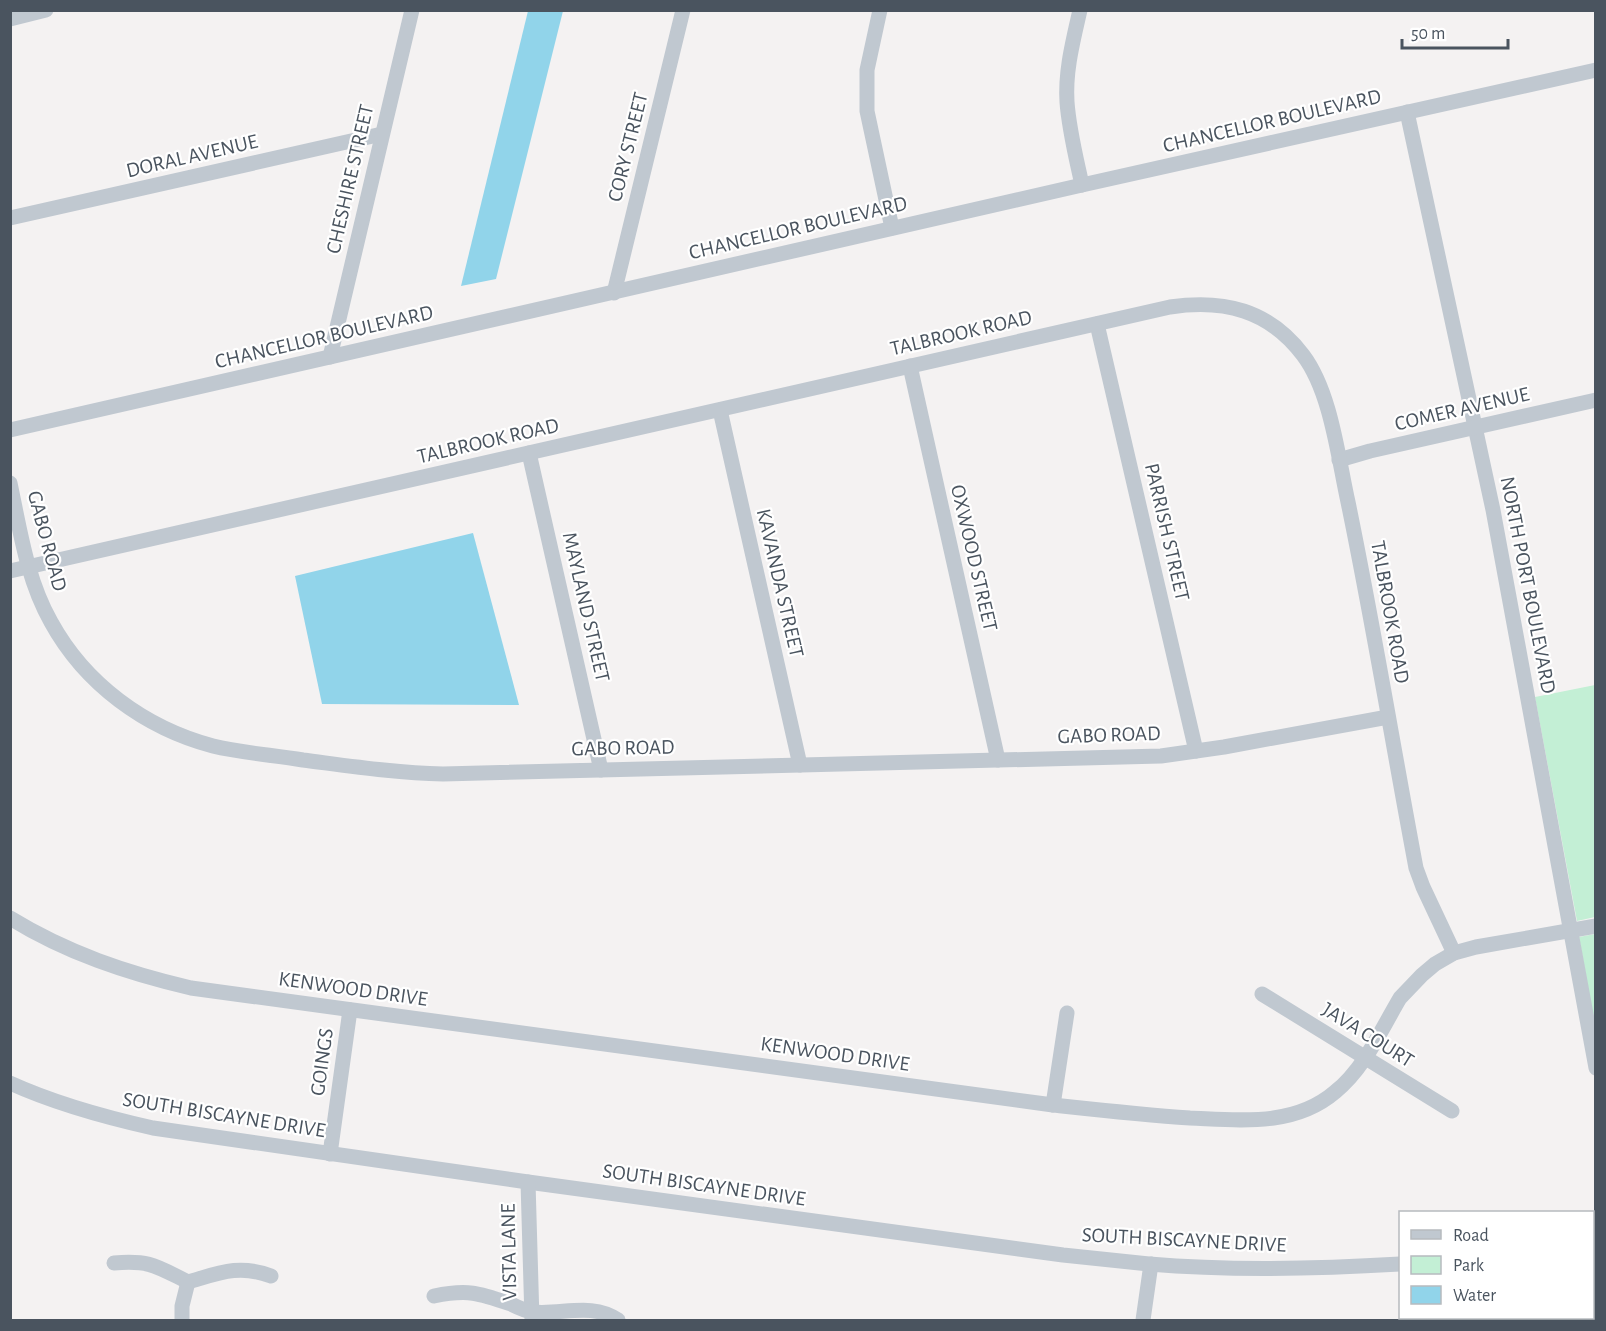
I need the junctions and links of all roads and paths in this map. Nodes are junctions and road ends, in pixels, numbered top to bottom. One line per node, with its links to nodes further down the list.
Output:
1 (46, 10): 6 (street)
2 (412, 10): 9 (street, CHESHIRE STREET)
3 (683, 10): 13 (street, CORY STREET)
4 (880, 10): 12 (street)
5 (1080, 10): 10 (street)
6 (10, 19)
7 (1596, 70): 8 (street, CHANCELLOR BOULEVARD)
8 (1407, 112): 10 (street, CHANCELLOR BOULEVARD); 19 (street, NORTH PORT BOULEVARD)
9 (382, 134): 11 (street, DORAL AVENUE); 15 (street, CHESHIRE STREET)
10 (1082, 184): 12 (street, CHANCELLOR BOULEVARD)
11 (10, 218)
12 (892, 228): 13 (street, CHANCELLOR BOULEVARD)
13 (614, 293): 15 (street, CHANCELLOR BOULEVARD)
14 (1097, 324): 16 (street, TALBROOK ROAD); 22 (street, TALBROOK ROAD); 27 (street, PARRISH STREET)
15 (330, 357): 20 (street, CHANCELLOR BOULEVARD)
16 (909, 366): 18 (street, TALBROOK ROAD); 28 (street, OXWOOD STREET)
17 (1596, 400): 19 (street, COMER AVENUE)
18 (720, 410): 21 (street, TALBROOK ROAD); 29 (street, KAVANDA STREET)
19 (1475, 428): 22 (street, COMER AVENUE); 33 (street, NORTH PORT BOULEVARD)
20 (10, 430)
21 (529, 453): 24 (street, TALBROOK ROAD); 30 (street, MAYLAND STREET)
22 (1339, 460): 26 (street, TALBROOK ROAD)
23 (10, 483): 24 (street, GABO ROAD)
24 (28, 567): 25 (street, TALBROOK ROAD); 30 (street, GABO ROAD)
25 (10, 571)
26 (1388, 717): 27 (street, GABO ROAD); 34 (street, TALBROOK ROAD)
27 (1196, 751): 28 (street, GABO ROAD)
28 (998, 760): 29 (street, GABO ROAD)
29 (800, 765): 30 (street, GABO ROAD)
30 (601, 770)
31 (10, 918): 36 (street, KENWOOD DRIVE)
32 (1596, 926): 33 (street, KENWOOD DRIVE)
33 (1571, 930): 34 (street, KENWOOD DRIVE); 39 (street, NORTH PORT BOULEVARD)
34 (1454, 953): 38 (street, KENWOOD DRIVE)
35 (1262, 994): 38 (street, JAVA COURT)
36 (350, 1010): 41 (street, KENWOOD DRIVE); 43 (street, GOINGS)
37 (1066, 1012): 41 (street)
38 (1363, 1058): 41 (street, KENWOOD DRIVE); 42 (street, JAVA COURT)
39 (1596, 1068)
40 (10, 1083): 43 (street, SOUTH BISCAYNE DRIVE)
41 (1053, 1105)
42 (1452, 1111)
43 (330, 1154): 44 (street, SOUTH BISCAYNE DRIVE)
44 (528, 1182): 46 (street, SOUTH BISCAYNE DRIVE); 51 (street, VISTA LANE)
45 (114, 1263): 49 (street)
46 (1151, 1264): 47 (street, SOUTH BISCAYNE DRIVE); 54 (street)
47 (1399, 1264)
48 (271, 1276): 49 (street)
49 (188, 1282): 52 (street)
50 (434, 1296): 51 (street)
51 (532, 1316): 53 (street)
52 (182, 1320)
53 (618, 1320)
54 (1143, 1320)

